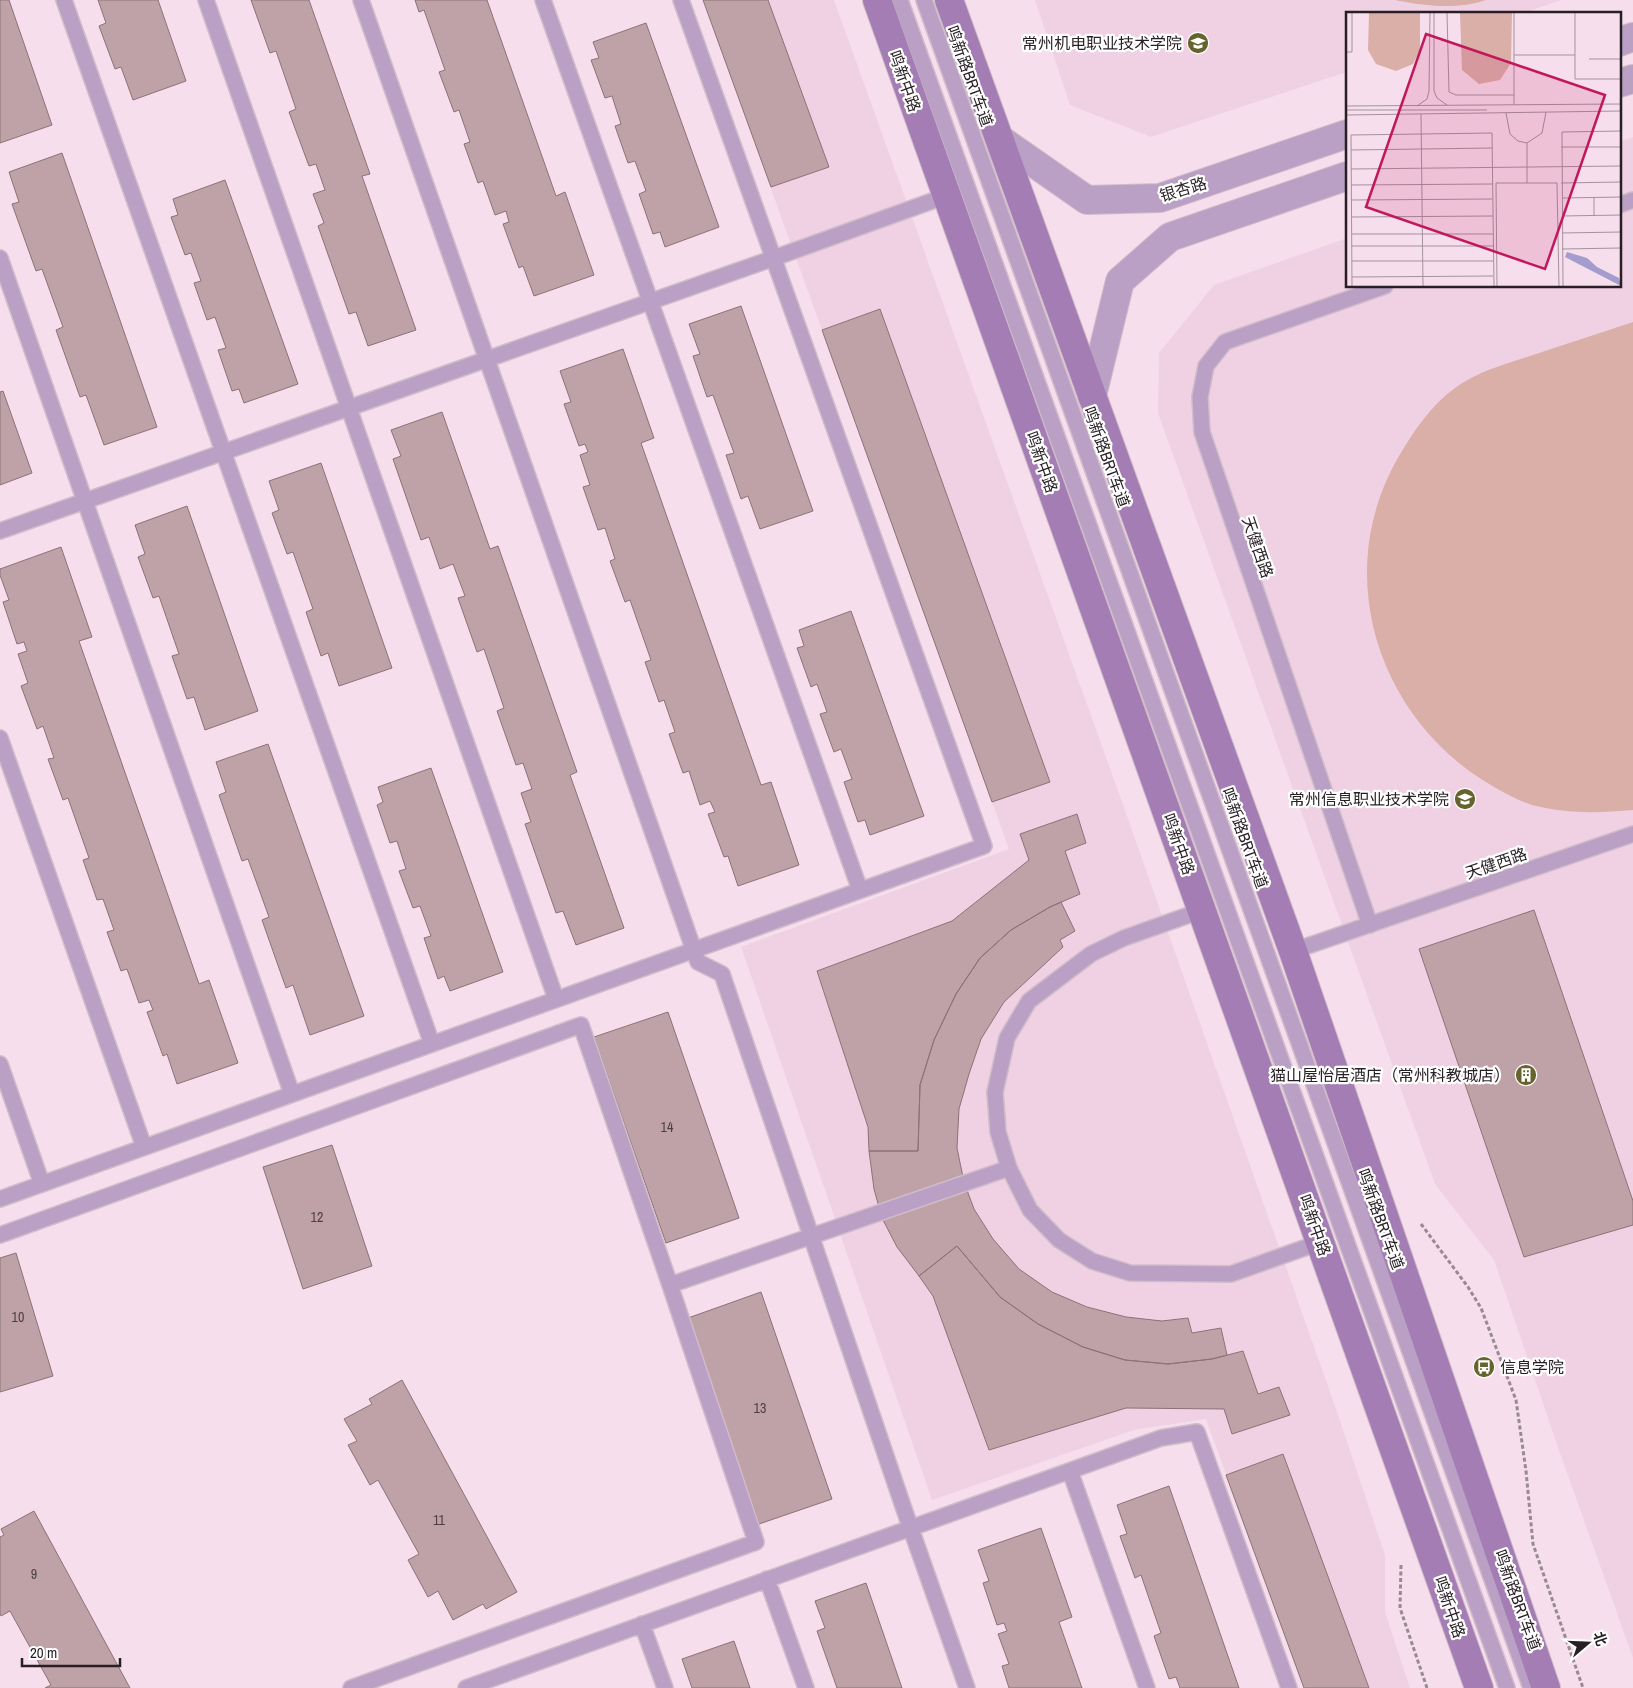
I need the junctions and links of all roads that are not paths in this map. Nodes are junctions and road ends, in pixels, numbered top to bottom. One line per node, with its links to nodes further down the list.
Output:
1 (64, 0): 27 (lane)
2 (206, 0): 26 (lane)
3 (361, 0): 24 (lane)
4 (542, 0): 23 (lane)
5 (681, 0): 21 (lane)
6 (877, 0): 17 (main road, 鸣新中路)
7 (900, 0): 62 (lane)
8 (924, 0): 63 (lane, 鸣新路BRT车道)
9 (948, 0): 15 (main road)
10 (1633, 37): 11 (street)
11 (1620, 42)
12 (1633, 79): 13 (street)
13 (1620, 84)
14 (1346, 134): 15 (street, 银杏路)
15 (1001, 140): 25 (main road)
16 (1346, 176): 25 (street)
17 (946, 196): 21 (lane); 33 (main road, 鸣新中路)
18 (1633, 200): 19 (lane)
19 (1620, 205)
20 (0, 258): 28 (lane)
21 (774, 258): 23 (lane); 32 (lane)
22 (1379, 288): 34 (lane, 天健西路)
23 (650, 302): 24 (lane); 32 (lane)
24 (486, 359): 26 (lane); 35 (lane)
25 (1092, 396): 36 (main road)
26 (349, 407): 27 (lane); 37 (lane)
27 (223, 452): 28 (lane); 38 (lane)
28 (85, 501): 29 (lane); 40 (lane)
29 (0, 530)
30 (0, 738): 41 (lane)
31 (1633, 834): 34 (lane, 天健西路)
32 (860, 890): 35 (lane)
33 (1203, 910): 42 (lane); 47 (main road, 鸣新中路)
34 (1370, 925): 36 (lane, 天健西路)
35 (694, 950): 37 (lane); 46 (lane)
36 (1293, 951): 64 (main road)
37 (556, 999): 38 (lane)
38 (432, 1044): 40 (lane)
39 (0, 1064): 43 (lane)
40 (292, 1094): 41 (lane)
41 (144, 1147): 43 (lane)
42 (1008, 1168): 46 (lane); 47 (lane)
43 (42, 1184): 44 (lane)
44 (0, 1199)
45 (0, 1235): 48 (lane)
46 (812, 1236): 48 (lane); 50 (lane)
47 (1321, 1242): 61 (main road, 鸣新中路)
48 (670, 1284): 54 (lane)
49 (1070, 1471): 50 (lane); 59 (lane); 60 (lane)
50 (910, 1527): 51 (lane); 58 (lane)
51 (767, 1579): 52 (lane); 57 (lane)
52 (642, 1624): 53 (lane); 56 (lane)
53 (495, 1683): 55 (lane)
54 (351, 1688)
55 (466, 1688)
56 (665, 1688)
57 (806, 1688)
58 (967, 1688)
59 (1147, 1688)
60 (1289, 1688)
61 (1479, 1688)
62 (1507, 1688)
63 (1531, 1688)
64 (1546, 1688)

